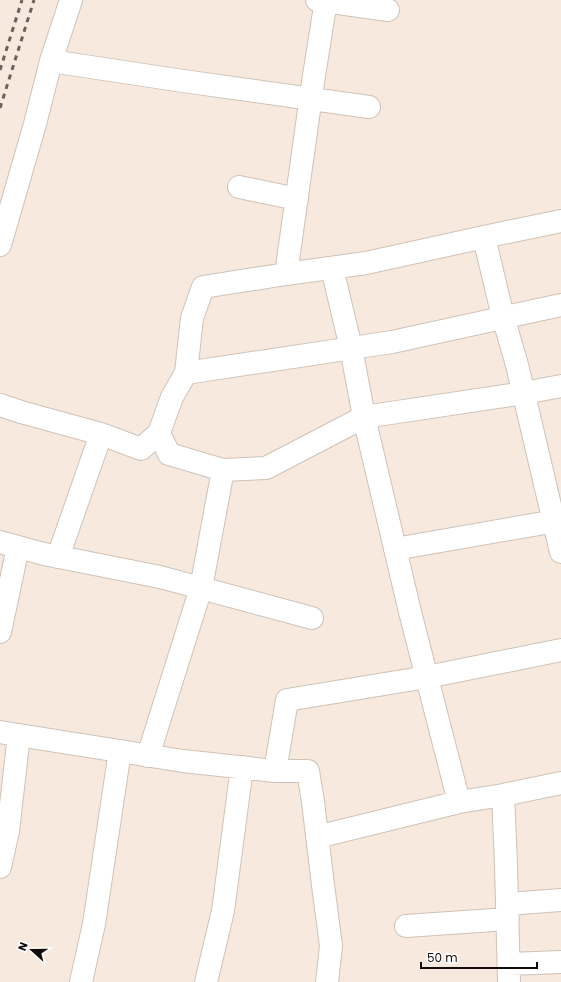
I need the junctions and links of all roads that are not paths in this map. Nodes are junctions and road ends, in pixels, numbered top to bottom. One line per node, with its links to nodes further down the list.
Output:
1 (71, 0): 4 (street)
2 (323, 0): 3 (street); 5 (street)
3 (388, 10)
4 (51, 61): 5 (street); 11 (street)
5 (310, 99): 6 (street); 8 (street)
6 (369, 107)
7 (239, 187): 8 (street)
8 (297, 199): 13 (street)
9 (561, 221): 10 (street)
10 (484, 237): 12 (street); 15 (street)
11 (0, 245)
12 (332, 268): 13 (street); 16 (street)
13 (286, 274): 17 (street)
14 (561, 305): 15 (street)
15 (504, 318): 16 (street); 19 (street)
16 (351, 348): 17 (street); 21 (street)
17 (186, 373): 23 (street)
18 (561, 386): 19 (street)
19 (524, 393): 21 (street); 25 (street)
20 (0, 405): 22 (street)
21 (364, 417): 24 (street); 27 (street)
22 (101, 434): 23 (street); 29 (street)
23 (159, 434): 24 (street)
24 (223, 470): 30 (street)
25 (557, 520): 27 (street); 28 (street)
26 (9, 544): 29 (street); 32 (street)
27 (395, 549): 34 (street)
28 (561, 552)
29 (58, 556): 30 (street)
30 (201, 588): 31 (street); 37 (street)
31 (312, 618)
32 (0, 632)
33 (561, 650): 34 (street)
34 (427, 678): 39 (street); 42 (street)
35 (9, 733): 36 (street); 44 (street)
36 (120, 751): 37 (street); 50 (street)
37 (148, 756): 38 (street)
38 (242, 767): 39 (street); 51 (street)
39 (275, 771): 43 (street)
40 (561, 783): 41 (street)
41 (503, 795): 42 (street); 46 (street)
42 (459, 802): 43 (street)
43 (317, 837): 52 (street)
44 (0, 867)
45 (561, 900): 46 (street)
46 (507, 912): 47 (street); 49 (street)
47 (406, 926)
48 (561, 962): 49 (street)
49 (509, 973)
50 (81, 982)
51 (206, 982)
52 (327, 982)

